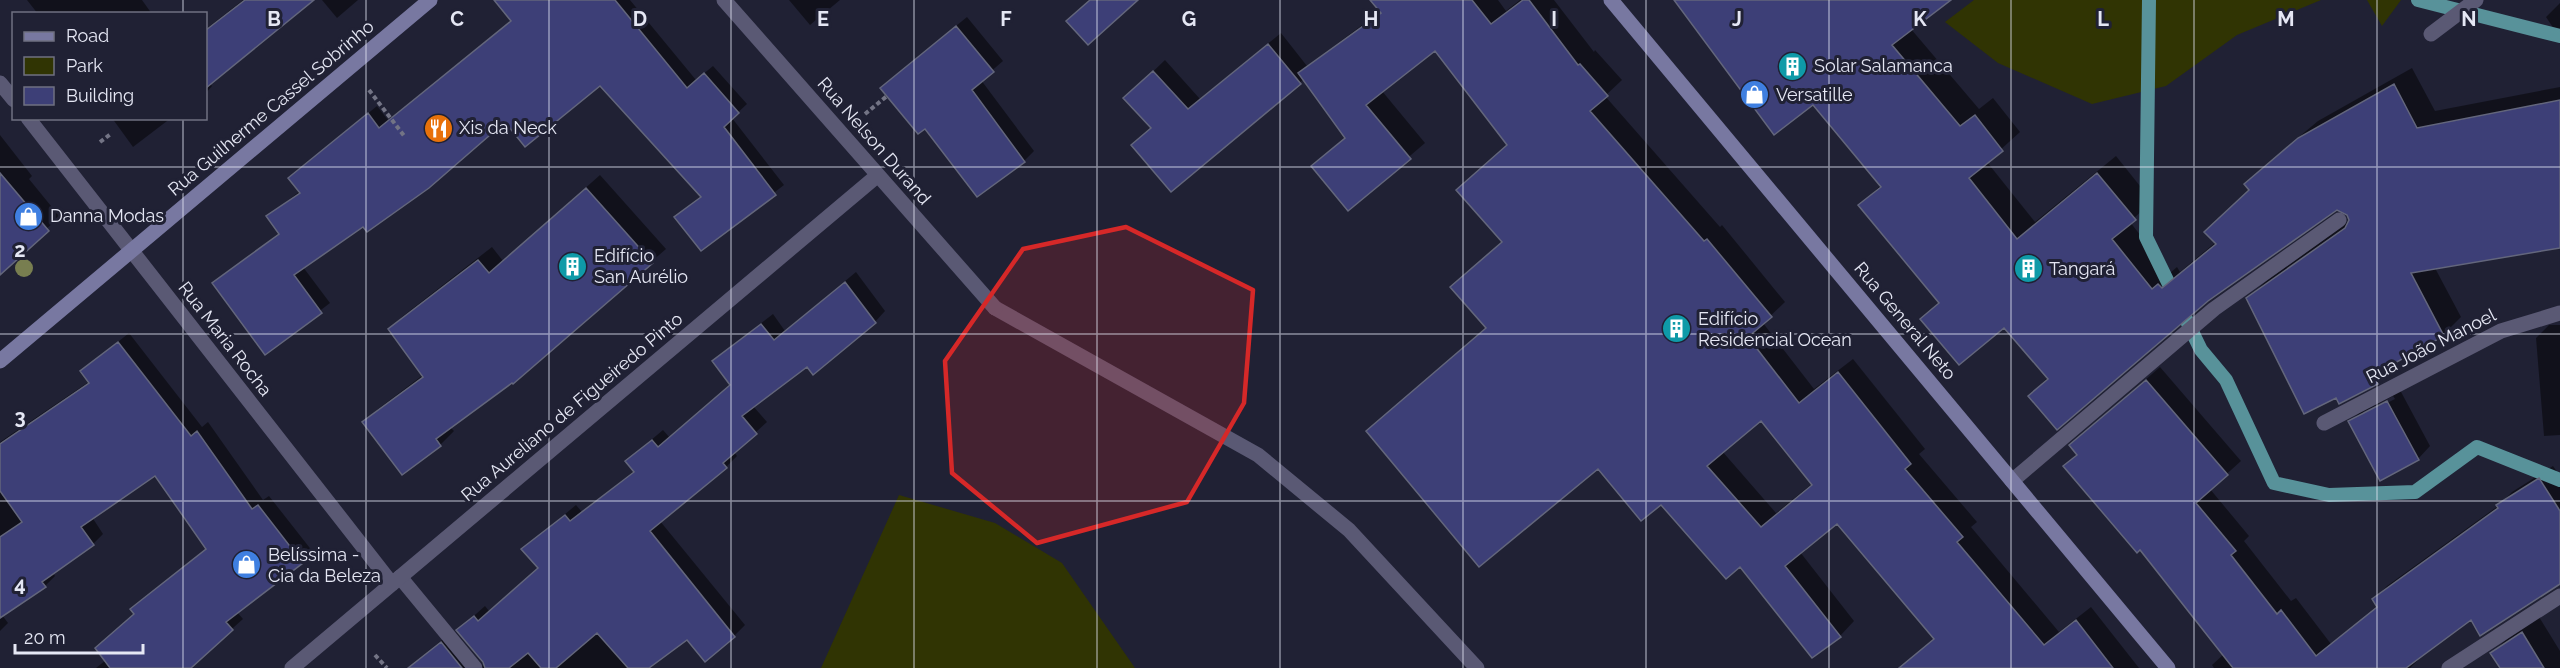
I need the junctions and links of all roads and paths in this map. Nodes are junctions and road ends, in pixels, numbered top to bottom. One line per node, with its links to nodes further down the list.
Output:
1 (430, 0): 6 (main road, Rua Guilherme Cassel Sobrinho)
2 (724, 0): 15 (street, Rua Nelson Durand)
3 (1611, 0): 21 (main road, Rua General Neto)
4 (2476, 0): 5 (street)
5 (2431, 34)
6 (351, 66): 13 (path); 17 (main road, Rua Guilherme Cassel Sobrinho)
7 (0, 83): 9 (street)
8 (886, 96): 10 (path)
9 (12, 98)
10 (862, 117)
11 (30, 120): 17 (street, Rua Maria Rocha)
12 (112, 133): 14 (path)
13 (405, 137)
14 (100, 142)
15 (878, 175): 22 (street, Rua Aureliano de Figueiredo Pinto); 28 (street, Rua Nelson Durand)
16 (2339, 220): 21 (street)
17 (131, 251): 19 (main road, Rua Guilherme Cassel Sobrinho); 22 (street, Rua Maria Rocha)
18 (2560, 313): 20 (street, Rua João Manoel)
19 (0, 361)
20 (2324, 423)
21 (2012, 481): 29 (main road, Rua General Neto)
22 (396, 581): 25 (street, Rua Aureliano de Figueiredo Pinto); 27 (street, Rua Maria Rocha)
23 (2560, 596): 30 (street)
24 (375, 655): 26 (path)
25 (292, 668)
26 (387, 668)
27 (475, 668)
28 (1476, 668)
29 (2168, 668)
30 (2449, 668)

